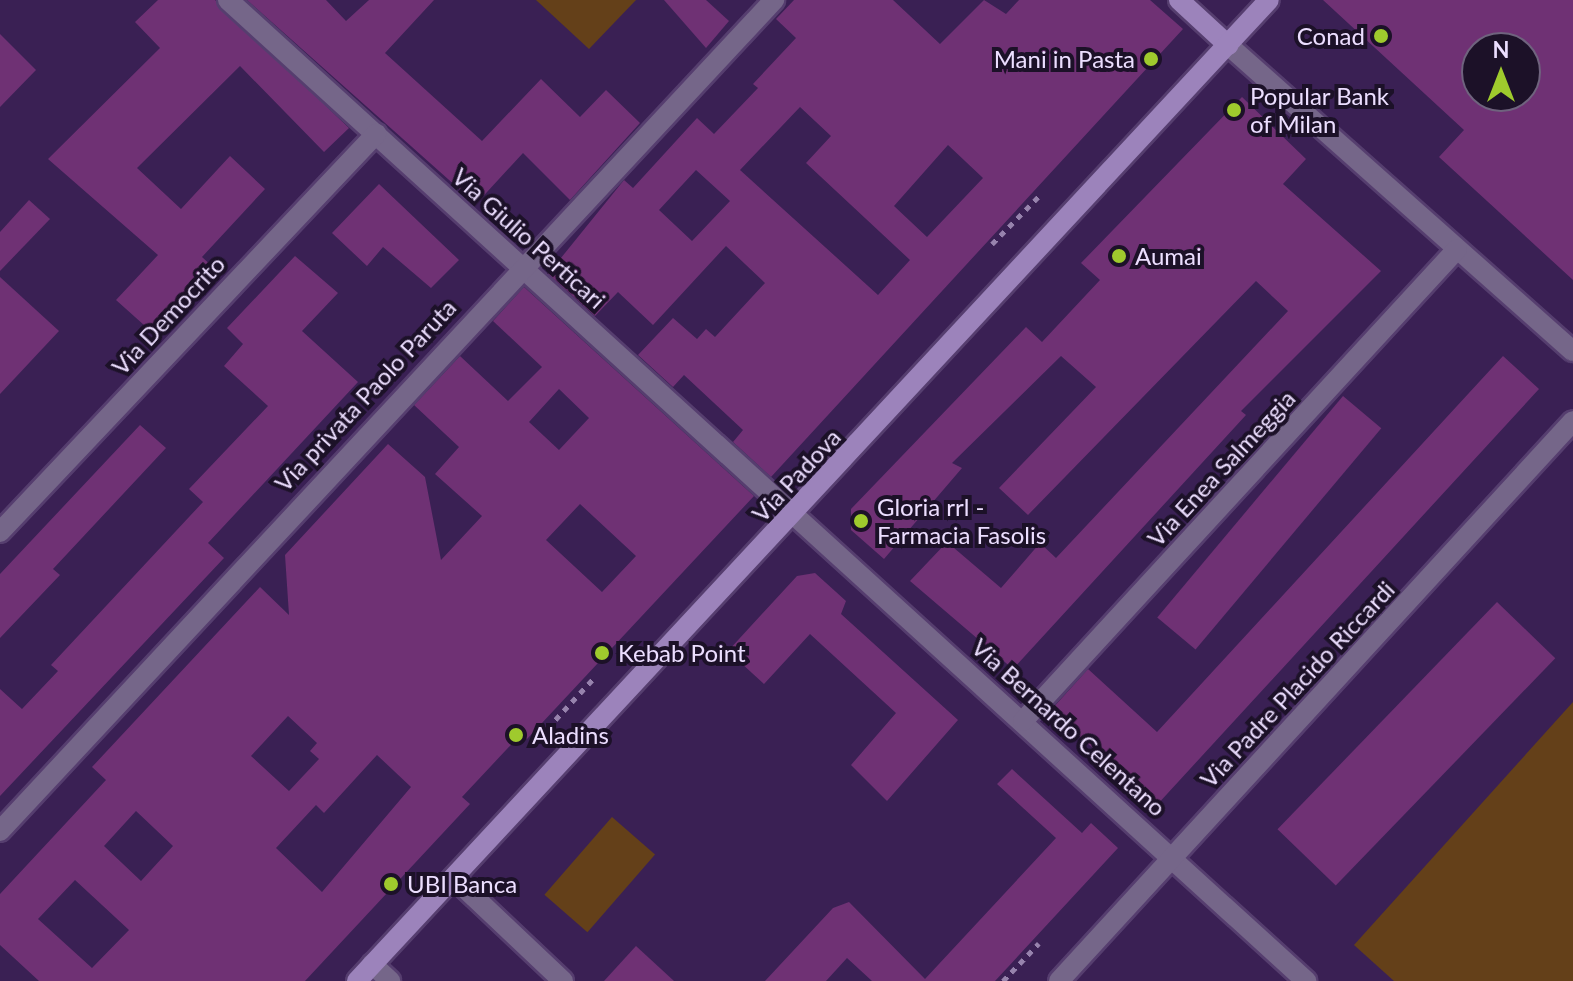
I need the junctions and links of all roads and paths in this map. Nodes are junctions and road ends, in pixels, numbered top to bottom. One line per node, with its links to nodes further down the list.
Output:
1 (228, 0): 6 (street, Via Giulio Perticari)
2 (774, 0): 10 (street, Via privata Paolo Paruta)
3 (1179, 0): 5 (street)
4 (1269, 0): 5 (street, Via Padova)
5 (1228, 45): 9 (street); 13 (street, Via Padova)
6 (376, 134): 10 (street, Via Giulio Perticari); 14 (street, Via Democrito)
7 (1040, 195): 8 (path)
8 (992, 244)
9 (1457, 249): 11 (street); 16 (street, Via Enea Salmeggia)
10 (521, 266): 13 (street, Via Giulio Perticari); 18 (street, Via privata Paolo Paruta)
11 (1573, 351)
12 (1573, 421): 19 (street, Via Padre Placido Riccardi)
13 (796, 514): 16 (street, Via Bernardo Celentano); 20 (street, Via Padova)
14 (0, 532)
15 (595, 677): 17 (path)
16 (1023, 721): 19 (street, Via Bernardo Celentano)
17 (531, 746)
18 (0, 831)
19 (1174, 856): 27 (street, Via Padre Placido Riccardi); 28 (street, Via Bernardo Celentano)
20 (454, 878): 22 (street, Via Padova); 25 (street)
21 (1039, 943): 26 (path)
22 (372, 964): 23 (street, Via Padova); 24 (street)
23 (357, 981)
24 (390, 981)
25 (563, 981)
26 (1003, 981)
27 (1059, 981)
28 (1306, 981)

